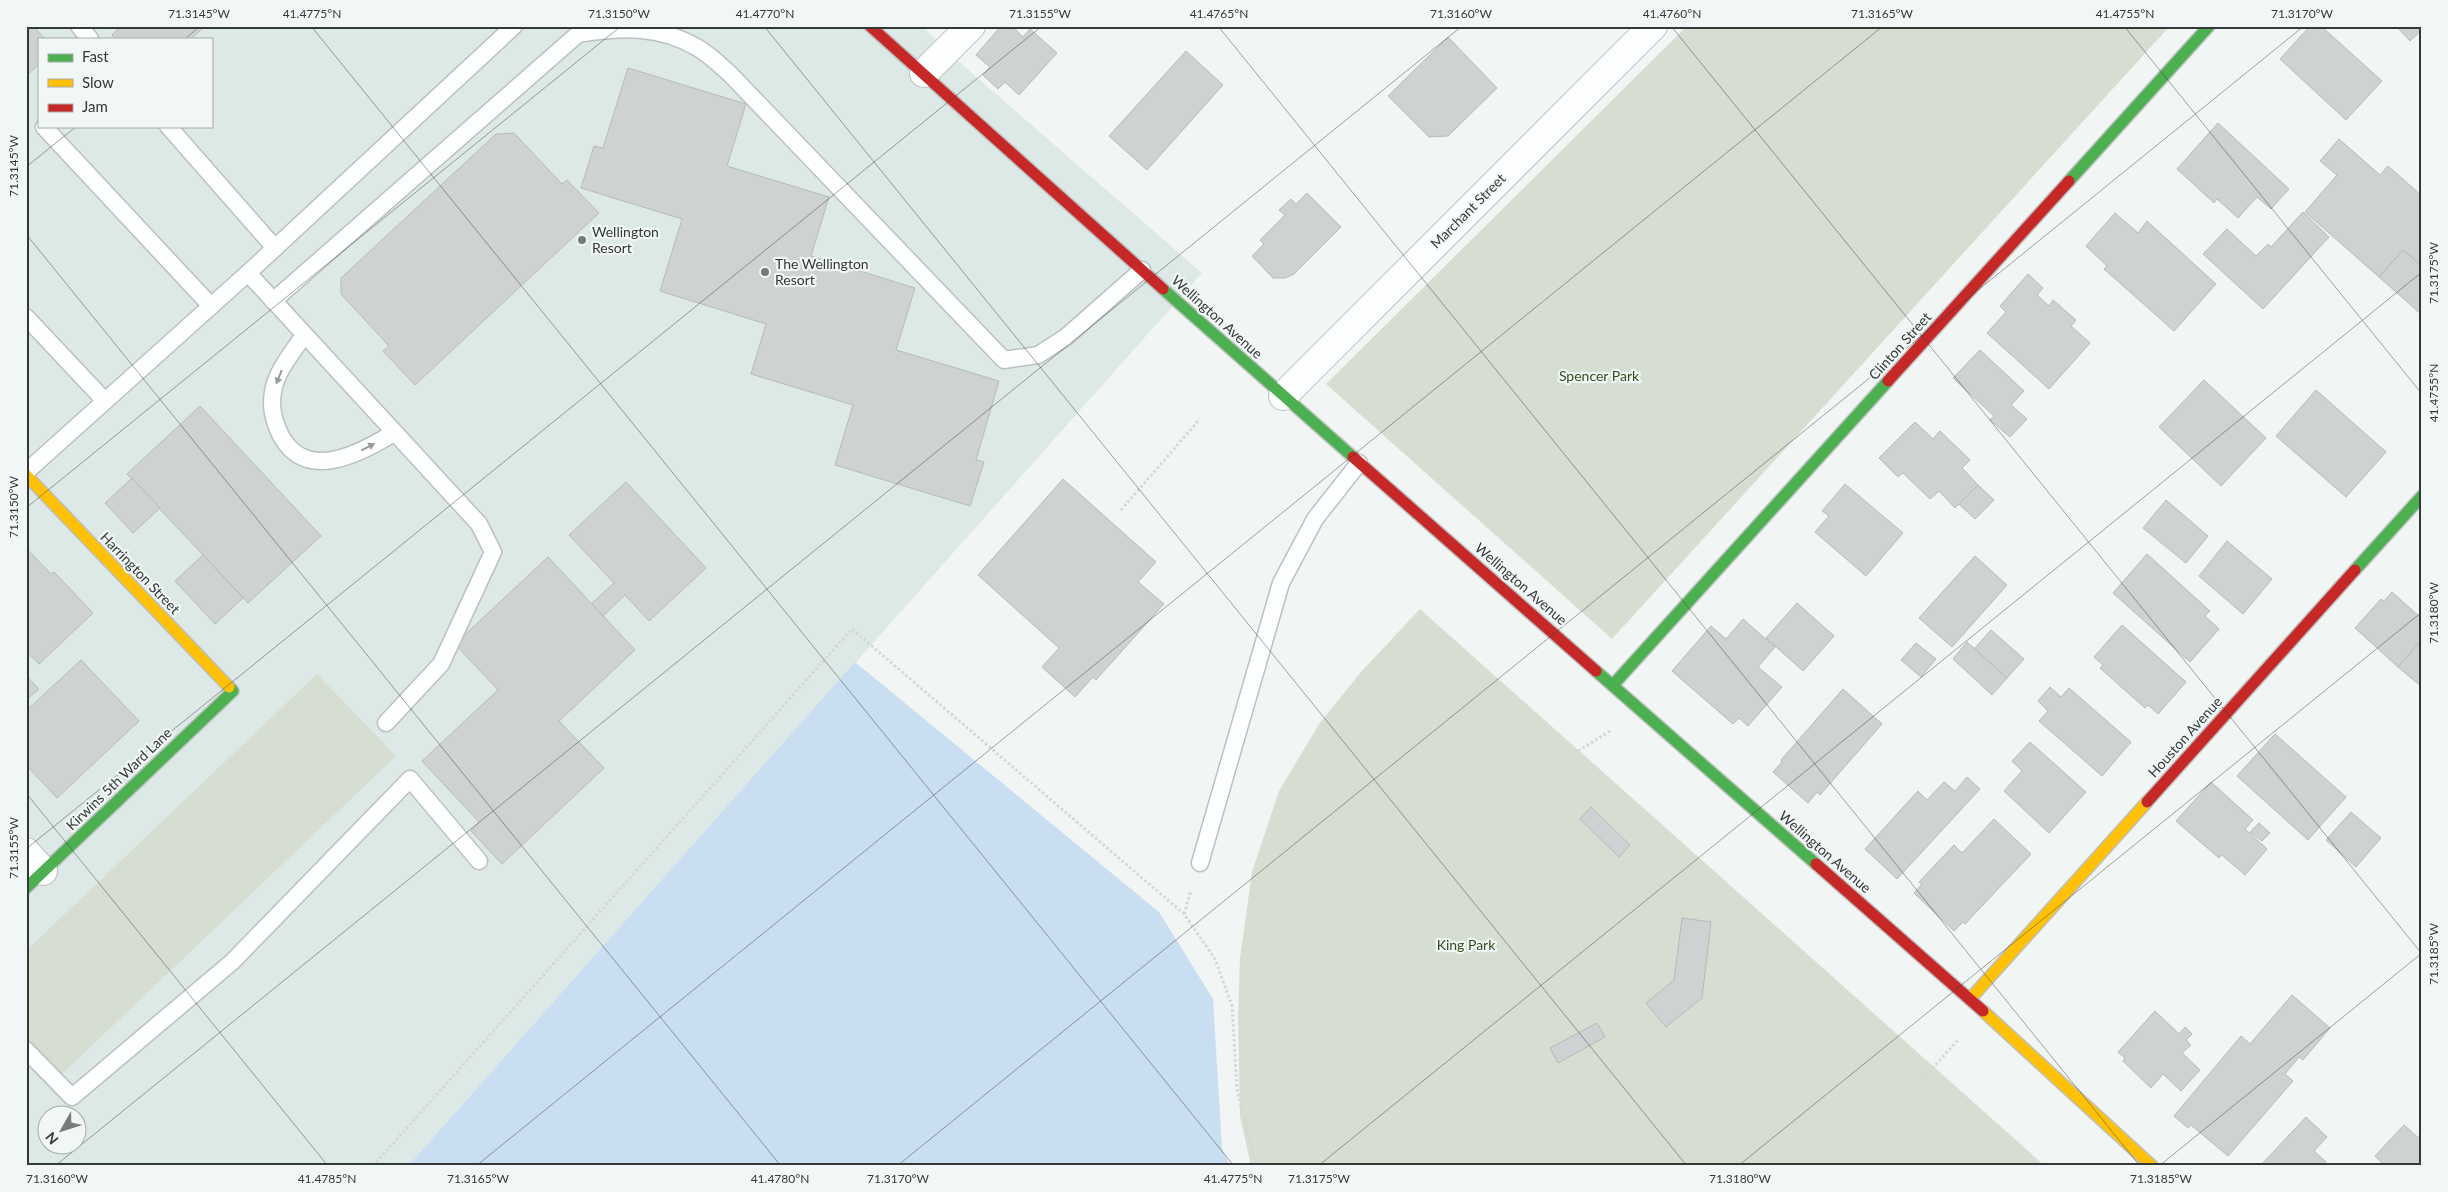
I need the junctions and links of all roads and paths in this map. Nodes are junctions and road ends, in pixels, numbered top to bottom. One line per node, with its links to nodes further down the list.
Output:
1 (79, 26): 7 (lane)
2 (514, 26): 11 (lane)
3 (870, 26): 8 (street, Wellington Avenue)
4 (971, 26): 8 (street)
5 (1653, 26): 18 (street, Marchant Street)
6 (2209, 26): 26 (street, Clinton Street)
7 (89, 38)
8 (924, 73): 12 (street, Wellington Avenue)
9 (45, 128): 15 (lane)
10 (170, 128): 11 (lane)
11 (275, 248): 13 (lane)
12 (1142, 270): 14 (lane); 18 (street, Wellington Avenue)
13 (248, 273): 14 (lane); 15 (lane)
14 (273, 301): 17 (lane)
15 (211, 306): 19 (lane)
16 (26, 317): 19 (lane)
17 (304, 335): 21 (lane); 21 (lane, one-way to 21)
18 (1283, 396): 22 (street, Wellington Avenue)
19 (105, 401): 23 (lane)
20 (1200, 419): 25 (path)
21 (394, 433): 29 (lane)
22 (1359, 463): 26 (street, Wellington Avenue); 32 (lane)
23 (26, 474): 27 (street, Harrington Street)
24 (2422, 496): 34 (street, Houston Avenue)
25 (1121, 510)
26 (1613, 685): 28 (street, Wellington Avenue)
27 (233, 691): 33 (street, Kirwins 5th Ward Lane)
28 (1642, 711): 30 (path); 34 (street, Wellington Avenue)
29 (386, 723)
30 (1557, 764)
31 (479, 861): 36 (lane)
32 (1200, 863)
33 (32, 870)
34 (1970, 999): 35 (street, Wellington Avenue)
35 (1983, 1011): 37 (path); 40 (street, Wellington Avenue)
36 (26, 1050)
37 (1919, 1083)
38 (373, 1166): 39 (path)
39 (1256, 1166)
40 (2152, 1166)

